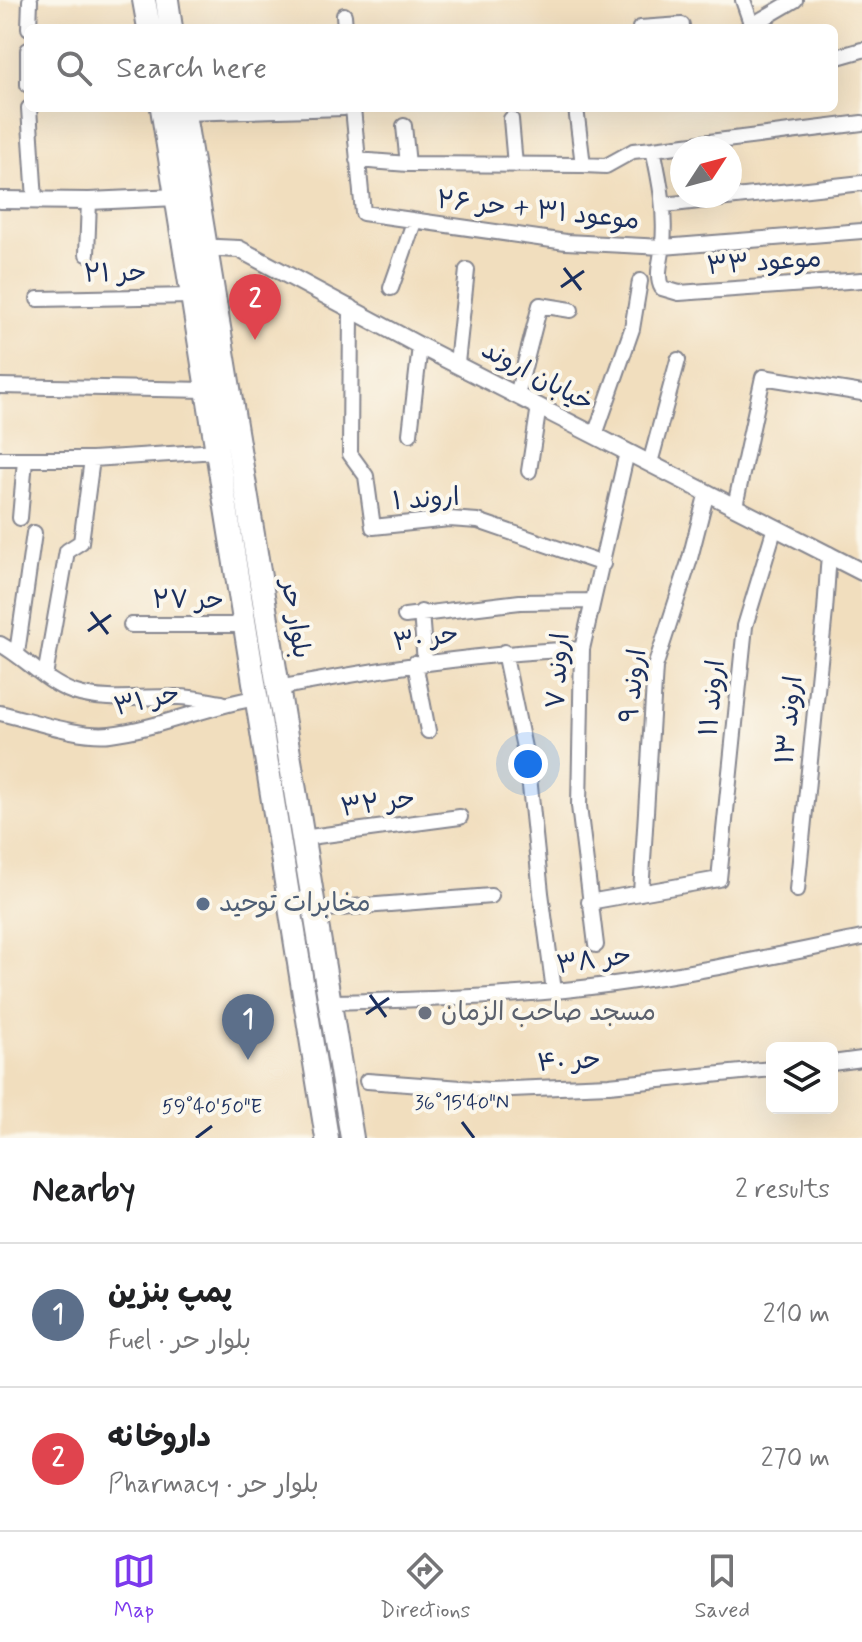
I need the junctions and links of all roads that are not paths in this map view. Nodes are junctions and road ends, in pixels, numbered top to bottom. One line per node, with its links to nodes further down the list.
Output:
1 (30, 0): 6 (street)
2 (144, 0): 7 (main road)
3 (167, 0): 8 (main road)
4 (743, 0): 9 (street)
5 (795, 0): 10 (street)
6 (29, 24)
7 (148, 24)
8 (170, 24)
9 (748, 24)
10 (754, 24)
11 (862, 50): 12 (street)
12 (838, 57)
13 (29, 112): 29 (street)
14 (177, 112): 27 (main road, بلوار حر)
15 (177, 112): 34 (main road, بلوار حر)
16 (353, 112): 22 (street, موعود ۳۱ + حر ۲۶)
17 (576, 112): 25 (street)
18 (511, 119): 24 (street)
19 (862, 123): 21 (street)
20 (404, 126): 23 (street)
21 (653, 149): 25 (street); 31 (street)
22 (357, 160): 23 (street); 32 (street, موعود ۳۱ + حر ۲۶)
23 (408, 164): 24 (street)
24 (515, 165): 25 (street)
25 (583, 165)
26 (862, 183): 31 (street)
27 (177, 197): 30 (street); 34 (main road, بلوار حر)
28 (0, 200): 29 (street)
29 (35, 200): 30 (street)
30 (89, 201): 36 (street)
31 (664, 205): 35 (street)
32 (414, 222): 35 (street, موعود ۳۱ + حر ۲۶); 40 (street)
33 (862, 231): 35 (street, موعود ۳۱ + حر ۲۶)
34 (196, 247): 41 (main road, بلوار حر); 43 (street, خیابان اروند); 81 (main road, بلوار حر)
35 (663, 247): 38 (street, موعود ۳۳)
36 (87, 254)
37 (467, 270): 47 (street)
38 (862, 280)
39 (640, 281): 54 (street)
40 (391, 288)
41 (192, 296): 42 (street, حر ۲۱); 49 (main road, بلوار حر)
42 (38, 299)
43 (351, 307): 45 (street, خیابان اروند); 68 (street, اروند ۱)
44 (571, 310): 51 (street)
45 (420, 346): 47 (street, خیابان اروند); 53 (street)
46 (678, 360): 60 (street)
47 (457, 363): 51 (street, خیابان اروند)
48 (0, 386): 49 (street)
49 (207, 390): 55 (main road, بلوار حر)
50 (862, 393): 63 (street)
51 (517, 395): 52 (street, خیابان اروند)
52 (539, 406): 54 (street, خیابان اروند); 61 (street)
53 (410, 434)
54 (595, 435): 56 (street, خیابان اروند)
55 (217, 451): 58 (street); 74 (main road, بلوار حر)
56 (627, 452): 60 (street, خیابان اروند); 68 (street, اروند ۷)
57 (0, 459): 59 (street)
58 (92, 459): 59 (street); 80 (street)
59 (25, 460): 64 (street)
60 (650, 463): 62 (street, خیابان اروند)
61 (529, 471)
62 (707, 492): 63 (street, خیابان اروند); 89 (street, اروند ۹)
63 (735, 506): 65 (street, خیابان اروند)
64 (20, 518)
65 (775, 527): 67 (street, خیابان اروند); 89 (street, اروند ۱۱)
66 (34, 533): 78 (street)
67 (829, 554): 69 (street, خیابان اروند); 88 (street, اروند ۱۳)
68 (603, 564): 70 (street, اروند ۷)
69 (862, 572)
70 (591, 601): 71 (street); 76 (street, اروند ۷)
71 (421, 612): 72 (street); 79 (street)
72 (405, 616)
73 (131, 625): 74 (street, حر ۲۷)
74 (244, 625): 82 (main road, بلوار حر)
75 (0, 644): 78 (street)
76 (582, 649): 77 (street, حر ۳۰); 91 (street, اروند ۷)
77 (504, 652): 79 (street, حر ۳۰); 95 (street)
78 (17, 653): 80 (street)
79 (420, 663): 81 (street, حر ۳۰); 85 (street)
80 (45, 676): 83 (street)
81 (278, 688): 87 (main road, بلوار حر)
82 (256, 698): 83 (street, حر ۳۱); 101 (main road, بلوار حر)
83 (223, 704): 84 (street, حر ۳۱)
84 (0, 713)
85 (428, 731)
86 (460, 817): 87 (street, حر ۳۲)
87 (302, 838): 92 (main road, بلوار حر)
88 (797, 890)
89 (641, 893): 91 (street)
90 (491, 896): 92 (street)
91 (589, 902): 94 (street, اروند ۷)
92 (314, 910): 96 (main road, بلوار حر)
93 (862, 938): 95 (street, حر ۳۸)
94 (596, 945)
95 (554, 991): 96 (street, حر ۳۸)
96 (329, 1002): 102 (main road, بلوار حر)
97 (862, 1059): 98 (street)
98 (838, 1062)
99 (766, 1070): 100 (street, حر ۴۰)
100 (367, 1081)
101 (327, 1138)
102 (352, 1138)

